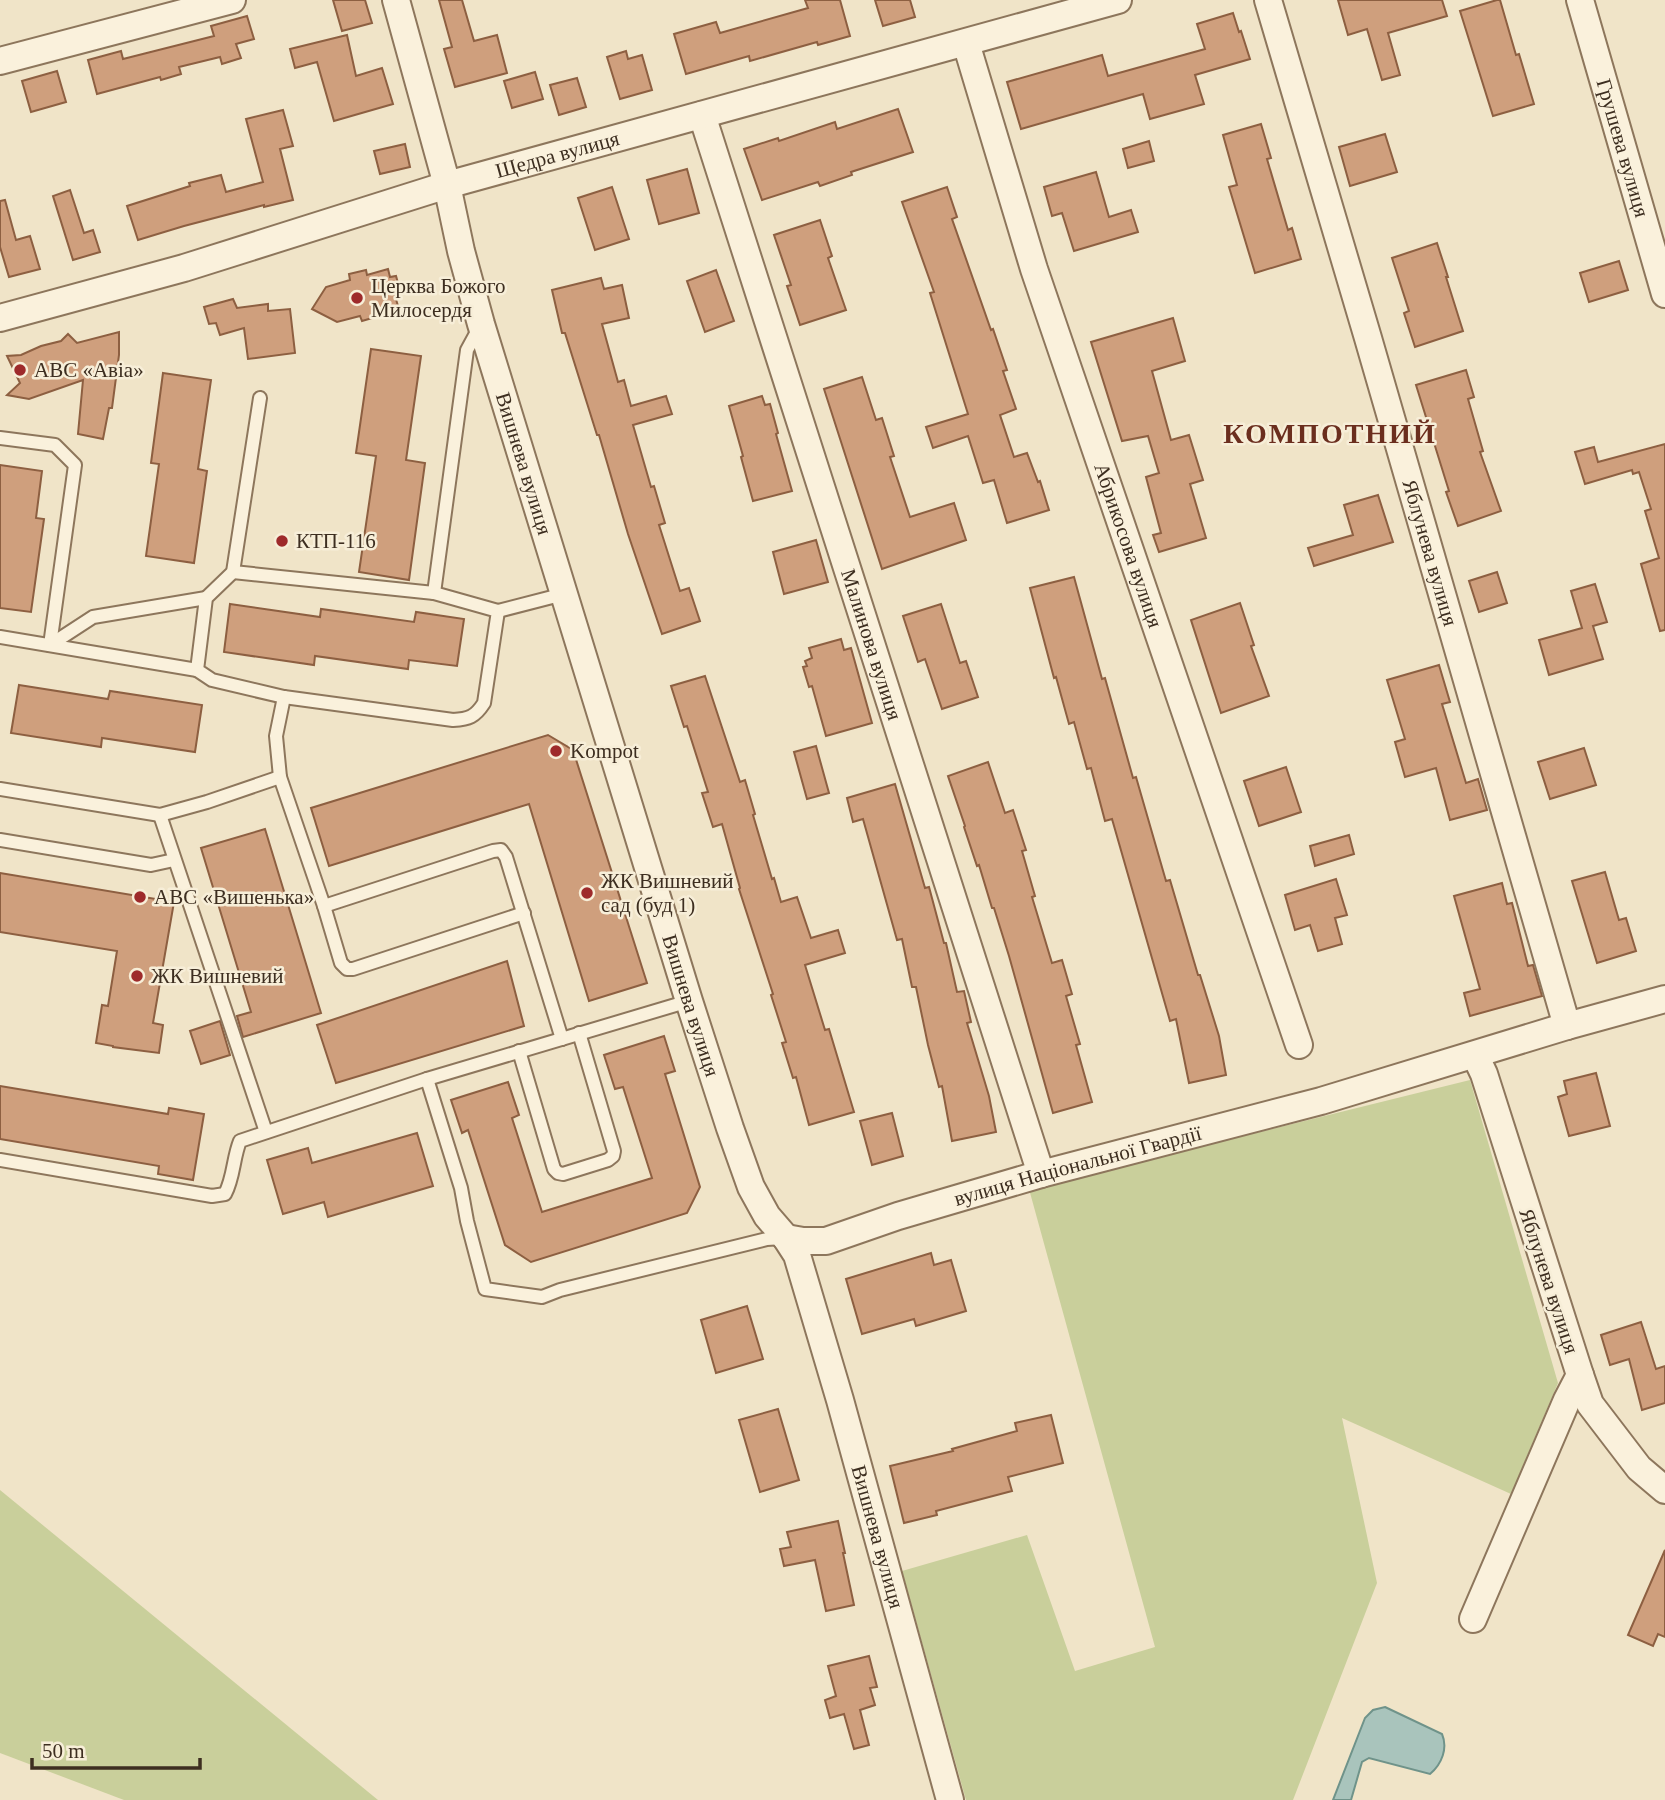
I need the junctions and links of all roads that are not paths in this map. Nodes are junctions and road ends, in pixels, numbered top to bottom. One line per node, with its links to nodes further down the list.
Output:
1 (152, 0): 7 (street)
2 (232, 0): 7 (street)
3 (396, 0): 11 (street, Вишнева вулиця)
4 (1118, 0): 8 (street, Щедра вулиця)
5 (1268, 0): 35 (street, Яблунева вулиця)
6 (1580, 0): 12 (street, Грушева вулиця)
7 (174, 15): 9 (street)
8 (966, 43): 10 (street, Щедра вулиця); 38 (street, Абрикосова вулиця)
9 (0, 61)
10 (702, 115): 11 (street, Щедра вулиця); 44 (street, Малинова вулиця)
11 (447, 185): 13 (street, Щедра вулиця); 14 (street, Вишнева вулиця)
12 (1665, 295)
13 (0, 318)
14 (481, 324): 18 (lane); 19 (street, Вишнева вулиця)
15 (260, 398): 17 (lane)
16 (0, 438): 23 (lane)
17 (233, 572): 18 (lane); 20 (lane)
18 (434, 593): 21 (lane)
19 (564, 594): 21 (lane); 34 (street, Вишнева вулиця)
20 (206, 598): 23 (lane); 24 (lane)
21 (498, 611): 25 (lane)
22 (0, 637): 23 (lane)
23 (50, 645): 24 (lane)
24 (197, 670): 25 (lane)
25 (284, 697): 26 (lane)
26 (280, 777): 28 (lane); 31 (lane)
27 (0, 789): 28 (lane)
28 (160, 815): 30 (lane)
29 (0, 840): 30 (lane)
30 (174, 860): 42 (lane)
31 (324, 906): 32 (lane); 32 (lane)
32 (524, 913): 37 (lane)
33 (1665, 999): 35 (street, вулиця Національної Гвардії)
34 (689, 1002): 36 (lane); 45 (street, Вишнева вулиця)
35 (1567, 1027): 40 (street, вулиця Національної Гвардії)
36 (579, 1033): 37 (lane); 39 (lane)
37 (562, 1039): 39 (lane)
38 (1298, 1045)
39 (519, 1051): 41 (lane)
40 (1475, 1055): 44 (street, вулиця Національної Гвардії); 46 (street, Яблунева вулиця)
41 (427, 1079): 42 (lane); 45 (lane, вулиця Національної Гвардії)
42 (266, 1132): 43 (lane)
43 (0, 1160)
44 (1041, 1174): 45 (street, вулиця Національної Гвардії)
45 (786, 1238): 49 (street, Вишнева вулиця)
46 (1580, 1375): 47 (street); 48 (street, Яблунева вулиця)
47 (1665, 1490)
48 (1473, 1619)
49 (950, 1800)

